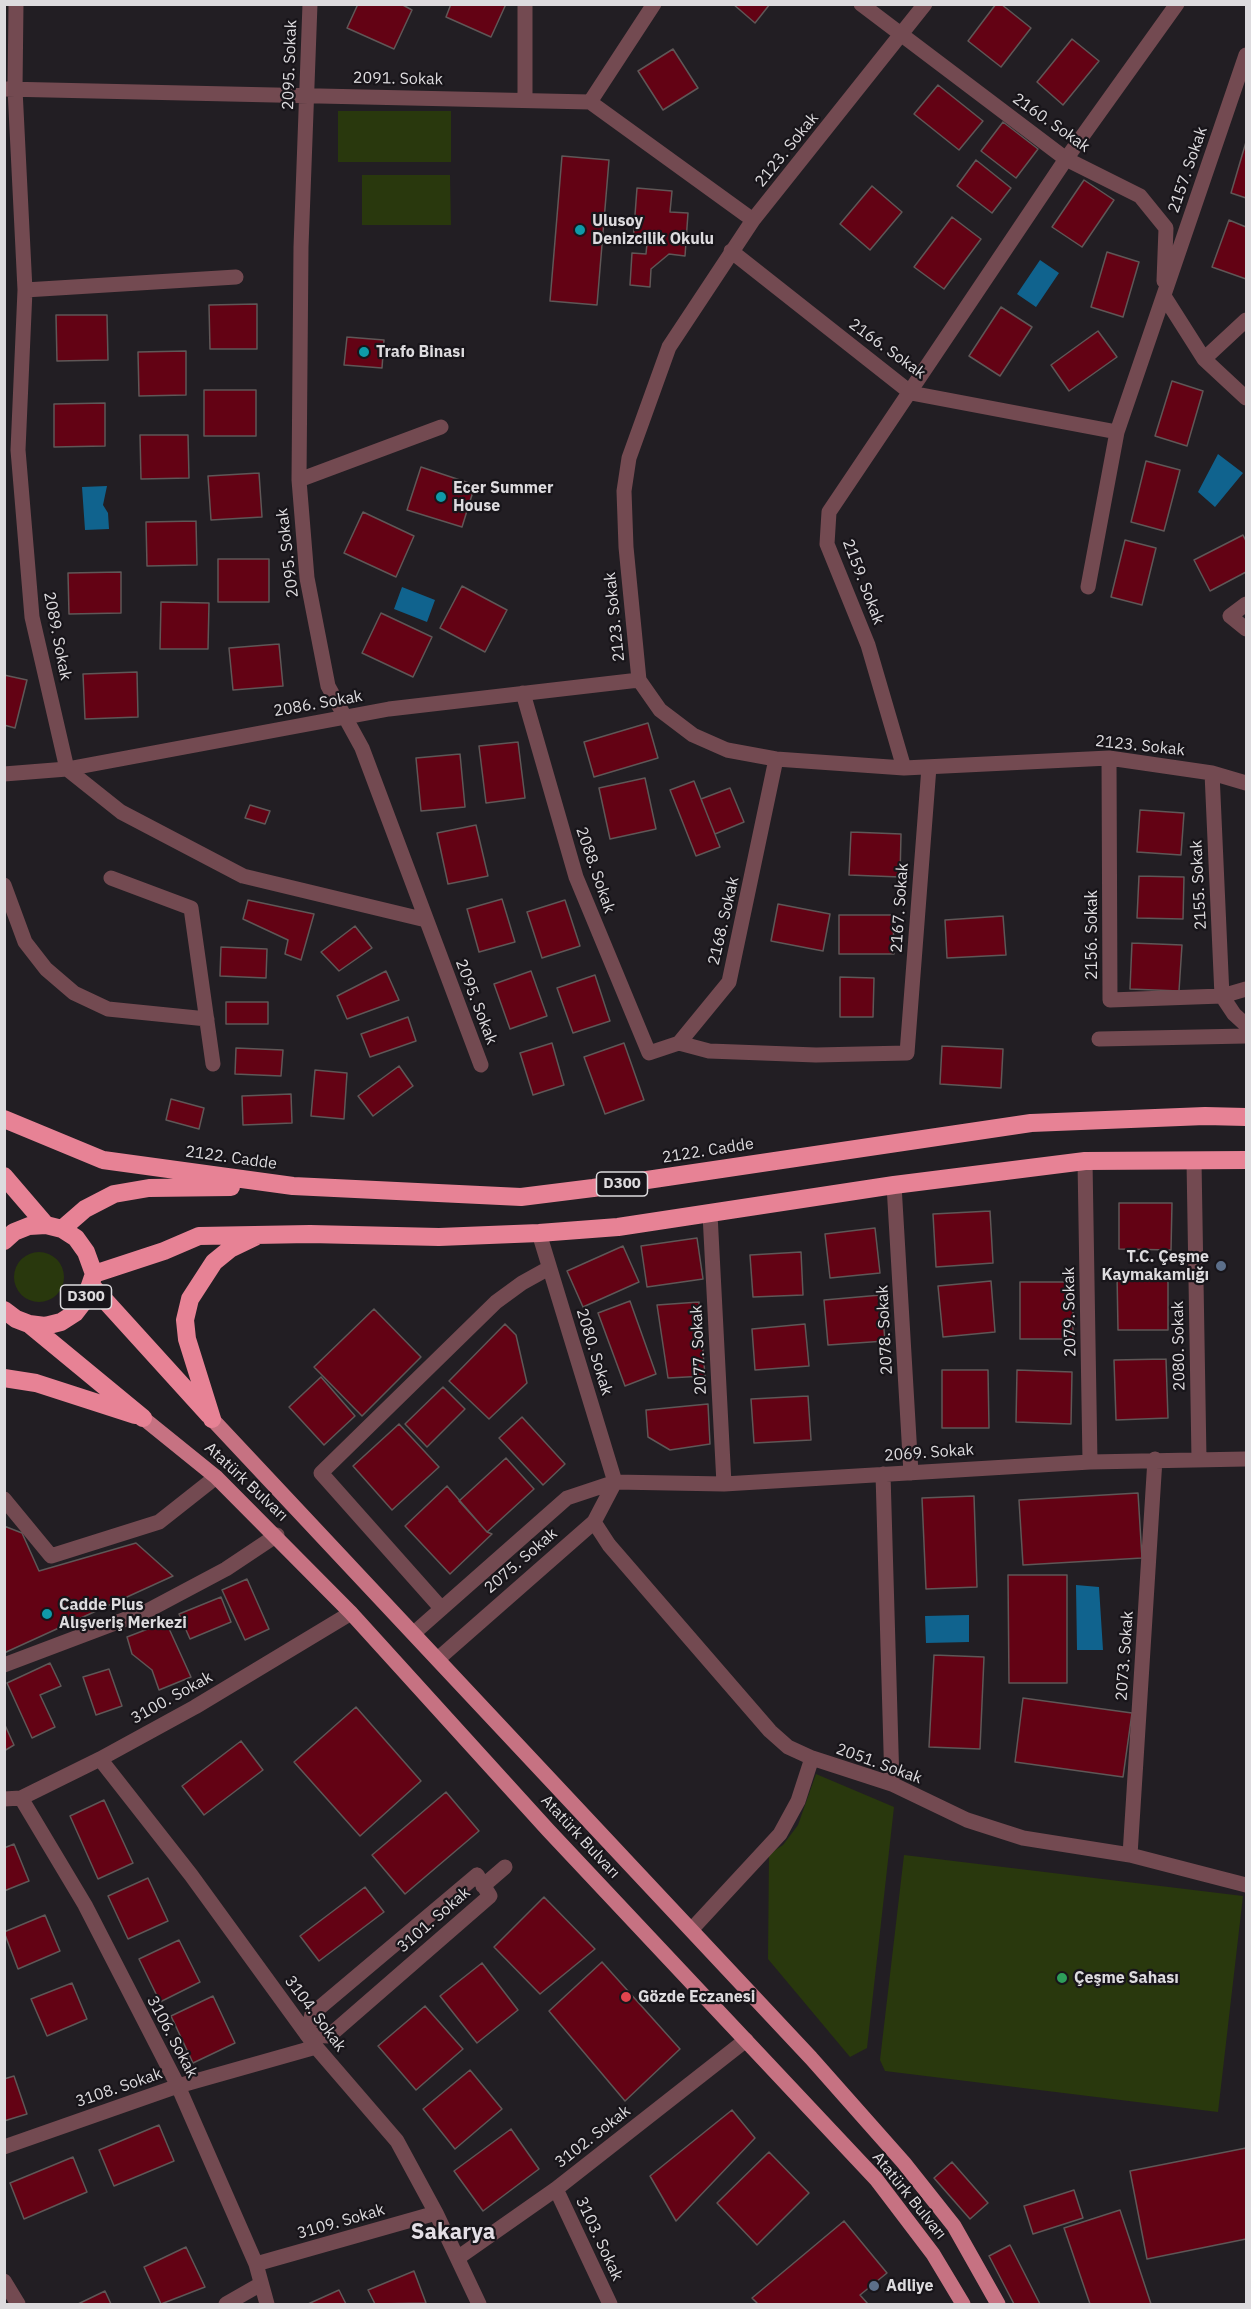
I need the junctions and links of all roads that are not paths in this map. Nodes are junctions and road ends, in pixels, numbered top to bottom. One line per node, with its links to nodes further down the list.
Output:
1 (16, 4): 10 (street, 2089. Sokak)
2 (310, 4): 11 (street, 2095. Sokak)
3 (525, 4): 12 (street)
4 (654, 4): 13 (street)
5 (861, 4): 8 (street, 2160. Sokak)
6 (925, 4): 8 (street, 2123. Sokak)
7 (1177, 4): 14 (street, 2159. Sokak)
8 (902, 37): 14 (street, 2160. Sokak); 15 (street, 2123. Sokak)
9 (1246, 55): 19 (street, 2157. Sokak)
10 (10, 89): 11 (street, 2091. Sokak); 18 (street, 2089. Sokak)
11 (307, 96): 12 (street, 2091. Sokak); 27 (street, 2095. Sokak)
12 (525, 99): 13 (street, 2091. Sokak)
13 (590, 102): 15 (street)
14 (1066, 159): 19 (street, 2160. Sokak); 22 (street, 2159. Sokak)
15 (753, 220): 16 (street, 2123. Sokak)
16 (731, 251): 22 (street, 2166. Sokak); 31 (street, 2123. Sokak)
17 (236, 277): 18 (street)
18 (25, 290): 26 (street, 2089. Sokak)
19 (1164, 296): 21 (street); 25 (street, 2157. Sokak)
20 (1246, 320): 21 (street)
21 (1204, 359): 23 (street)
22 (910, 393): 25 (street, 2166. Sokak); 37 (street, 2159. Sokak)
23 (1246, 398)
24 (441, 427): 27 (street)
25 (1117, 432): 28 (street, 2157. Sokak)
26 (11, 449): 38 (street, 2089. Sokak)
27 (298, 480): 33 (street, 2095. Sokak)
28 (1088, 587)
29 (1246, 604): 30 (street)
30 (1246, 629)
31 (639, 680): 32 (street, 2086. Sokak); 35 (street, 2123. Sokak)
32 (523, 693): 33 (street, 2086. Sokak); 51 (street, 2088. Sokak)
33 (345, 717): 38 (street, 2086. Sokak); 44 (street, 2095. Sokak)
34 (1109, 758): 36 (street, 2123. Sokak); 39 (street, 2123. Sokak); 46 (street, 2156. Sokak)
35 (776, 759): 37 (street, 2123. Sokak); 51 (street, 2168. Sokak)
36 (929, 767): 37 (street, 2123. Sokak); 51 (street, 2167. Sokak)
37 (904, 768)
38 (67, 769): 40 (street, 2086. Sokak); 44 (street)
39 (1212, 773): 41 (street, 2123. Sokak); 46 (street, 2155. Sokak)
40 (4, 774)
41 (1246, 783)
42 (111, 878): 47 (street)
43 (4, 885): 47 (street)
44 (426, 920): 53 (street, 2095. Sokak)
45 (1246, 989): 46 (street)
46 (1222, 996): 48 (street)
47 (207, 1020): 52 (street)
48 (1246, 1025)
49 (1246, 1036): 50 (street)
50 (1099, 1039)
51 (680, 1043)
52 (213, 1064)
53 (481, 1065)
54 (1246, 1117): 61 (highway, 2122. Cadde / D300)
55 (4, 1119): 61 (highway, 2122. Cadde / D300)
56 (1246, 1160): 58 (highway, D300)
57 (1085, 1161): 58 (highway, D300); 60 (highway, D300); 76 (street, 2079. Sokak)
58 (1194, 1161): 74 (street, 2080. Sokak)
59 (4, 1176): 63 (highway)
60 (894, 1185): 62 (highway, D300); 77 (street, 2078. Sokak)
61 (293, 1186): 63 (highway)
62 (710, 1214): 64 (highway, D300); 81 (street, 2077. Sokak)
63 (54, 1227): 66 (highway); 68 (highway, D300)
64 (539, 1233): 65 (highway, D300); 67 (street, 2080. Sokak)
65 (262, 1234): 68 (highway, D300); 72 (highway)
66 (4, 1241)
67 (549, 1268): 80 (street, 2080. Sokak); 85 (street)
68 (92, 1279): 69 (highway, D300); 72 (highway, D300)
69 (13, 1321): 71 (highway, D300)
70 (4, 1378): 71 (highway)
71 (143, 1418): 79 (main road, Atatürk Bulvarı / D300)
72 (212, 1419): 87 (main road, Atatürk Bulvarı / D300)
73 (1155, 1459): 74 (street, 2069. Sokak); 76 (street, 2069. Sokak); 95 (street, 2073. Sokak)
74 (1199, 1459): 75 (street, 2069. Sokak)
75 (1246, 1459)
76 (1090, 1462): 77 (street, 2069. Sokak)
77 (911, 1473): 78 (street, 2069. Sokak)
78 (883, 1474): 81 (street, 2069. Sokak); 92 (street)
79 (216, 1477): 82 (street); 84 (main road, Atatürk Bulvarı / D300)
80 (615, 1482): 81 (street, 2069. Sokak); 83 (street, 2075. Sokak); 85 (street, 2069. Sokak)
81 (724, 1484)
82 (4, 1499)
83 (594, 1522): 88 (street, 2075. Sokak); 90 (street, 2051. Sokak)
84 (277, 1535): 86 (main road, Atatürk Bulvarı / D300); 89 (street)
85 (441, 1608): 87 (street, 2069. Sokak)
86 (351, 1613): 91 (street, 3100. Sokak); 100 (main road, Atatürk Bulvarı / D300)
87 (414, 1633): 88 (main road, Atatürk Bulvarı / D300)
88 (439, 1658): 99 (main road, Atatürk Bulvarı / D300)
89 (4, 1665)
90 (812, 1758): 92 (street, 2051. Sokak); 99 (street)
91 (99, 1759): 93 (street, 3100. Sokak); 101 (street, 3104. Sokak)
92 (892, 1784): 95 (street, 2051. Sokak)
93 (21, 1798): 94 (street, 3100. Sokak); 102 (street, 3106. Sokak)
94 (4, 1799)
95 (1130, 1855): 97 (street, 2051. Sokak)
96 (505, 1867): 98 (street)
97 (1246, 1885)
98 (483, 1886): 101 (street, 3101. Sokak); 101 (street, 3101. Sokak)
99 (692, 1929): 116 (main road, Atatürk Bulvarı / D300)
100 (746, 2040): 104 (street, 3102. Sokak); 115 (main road, Atatürk Bulvarı / D300)
101 (312, 2041): 102 (street, 3108. Sokak); 105 (street, 3104. Sokak)
102 (178, 2086): 103 (street, 3108. Sokak); 107 (street, 3106. Sokak)
103 (4, 2147)
104 (556, 2189): 106 (street, 3102. Sokak); 114 (street, 3103. Sokak)
105 (436, 2213): 106 (street, 3104. Sokak); 107 (street, 3109. Sokak)
106 (459, 2257): 113 (street, 3104. Sokak)
107 (256, 2264): 109 (street, 3106. Sokak)
108 (4, 2281): 110 (street)
109 (261, 2284): 111 (street); 112 (street, 3106. Sokak)
110 (18, 2304)
111 (226, 2304)
112 (267, 2304)
113 (479, 2304)
114 (610, 2304)
115 (963, 2304)
116 (998, 2304)

